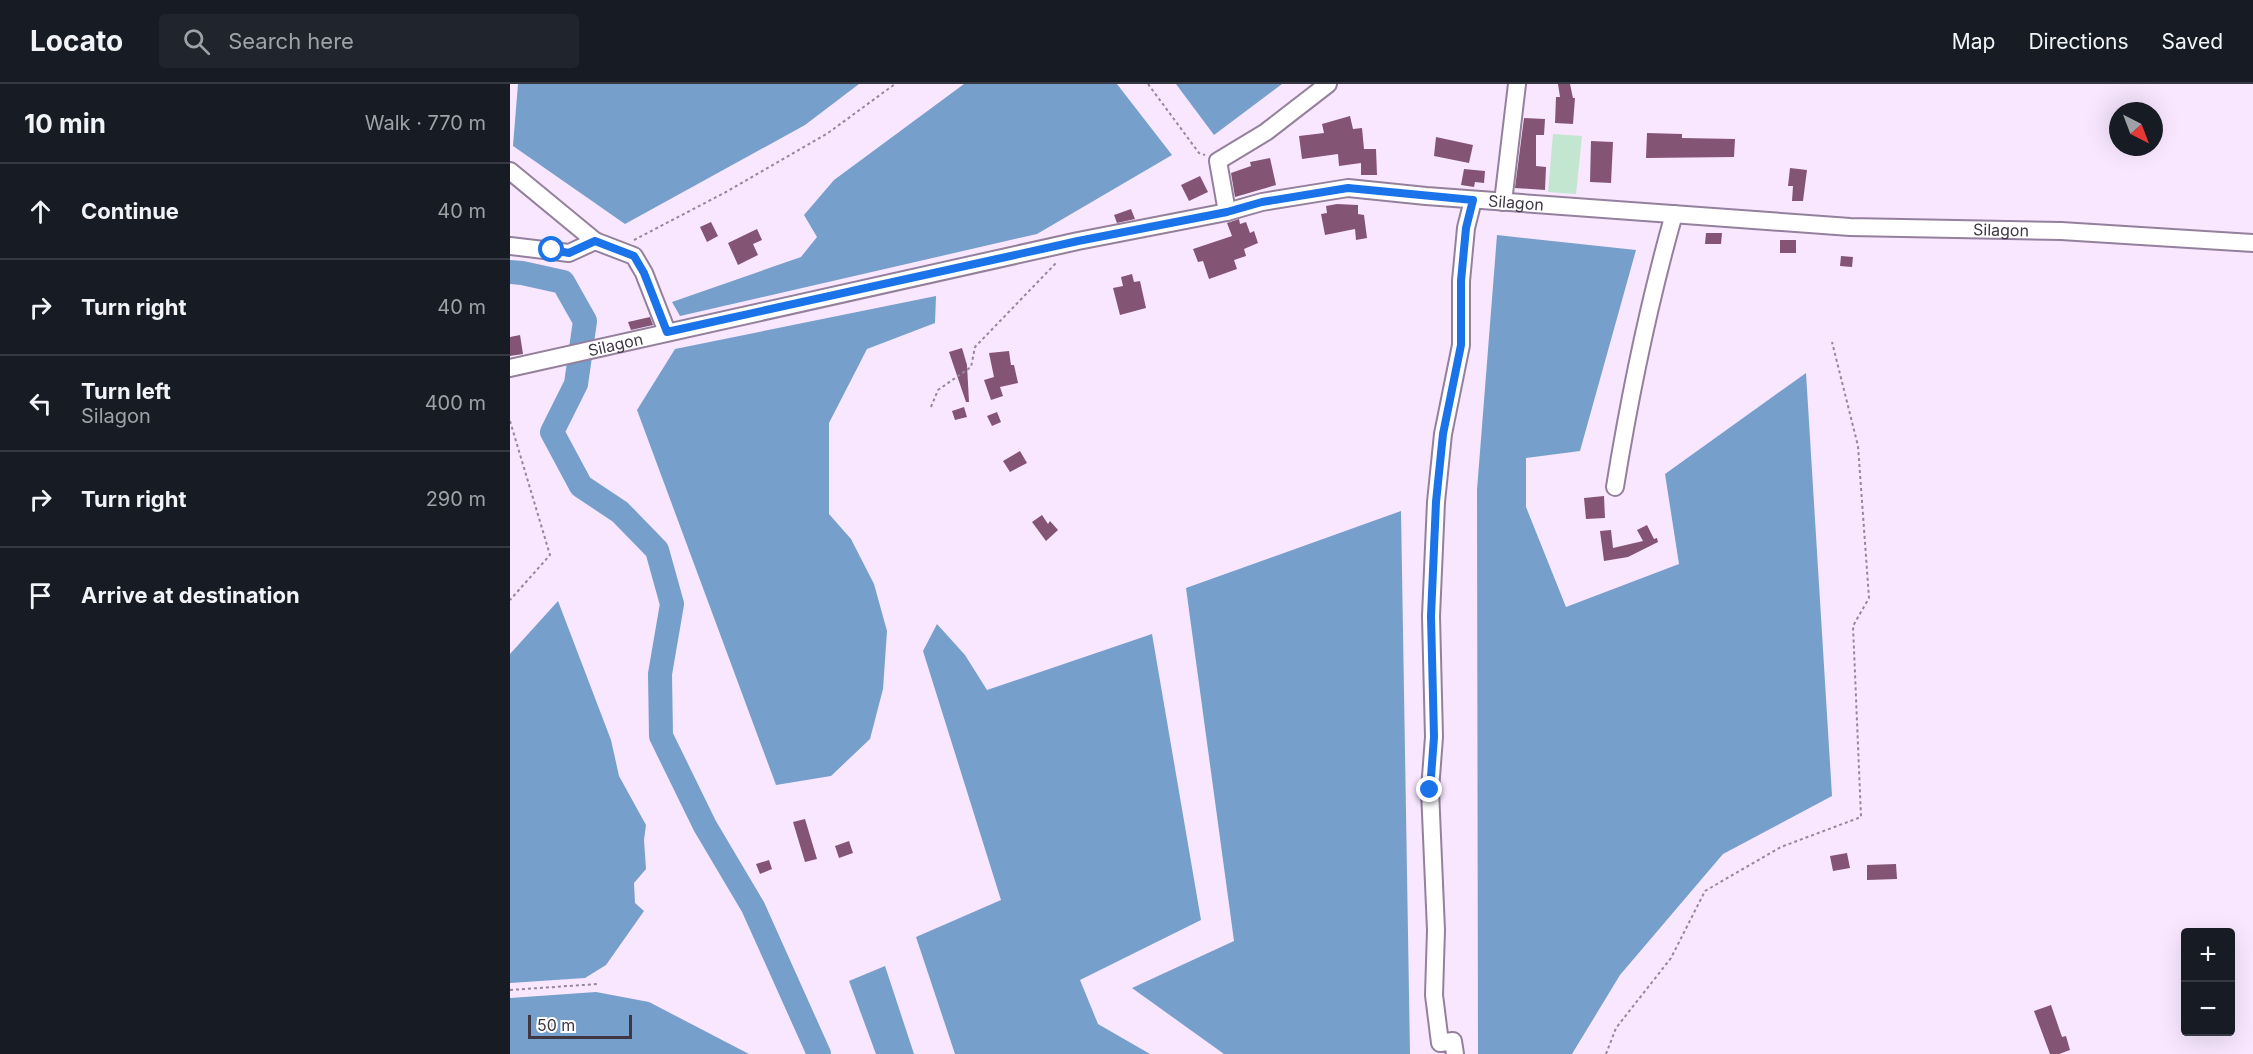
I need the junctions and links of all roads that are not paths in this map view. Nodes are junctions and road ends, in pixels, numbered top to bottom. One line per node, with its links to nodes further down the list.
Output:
1 (1328, 84): 6 (street)
2 (1516, 84): 5 (street)
3 (510, 171): 8 (street)
4 (1473, 200): 5 (street, Silagon); 6 (street, Silagon); 14 (street)
5 (1503, 202): 7 (street, Silagon)
6 (1227, 212): 11 (street, Silagon)
7 (1674, 214): 9 (street, Silagon); 13 (street)
8 (595, 241): 10 (street); 11 (street)
9 (2253, 243)
10 (510, 246)
11 (667, 332): 12 (street, Silagon)
12 (510, 368)
13 (1615, 487)
14 (1455, 1054)

